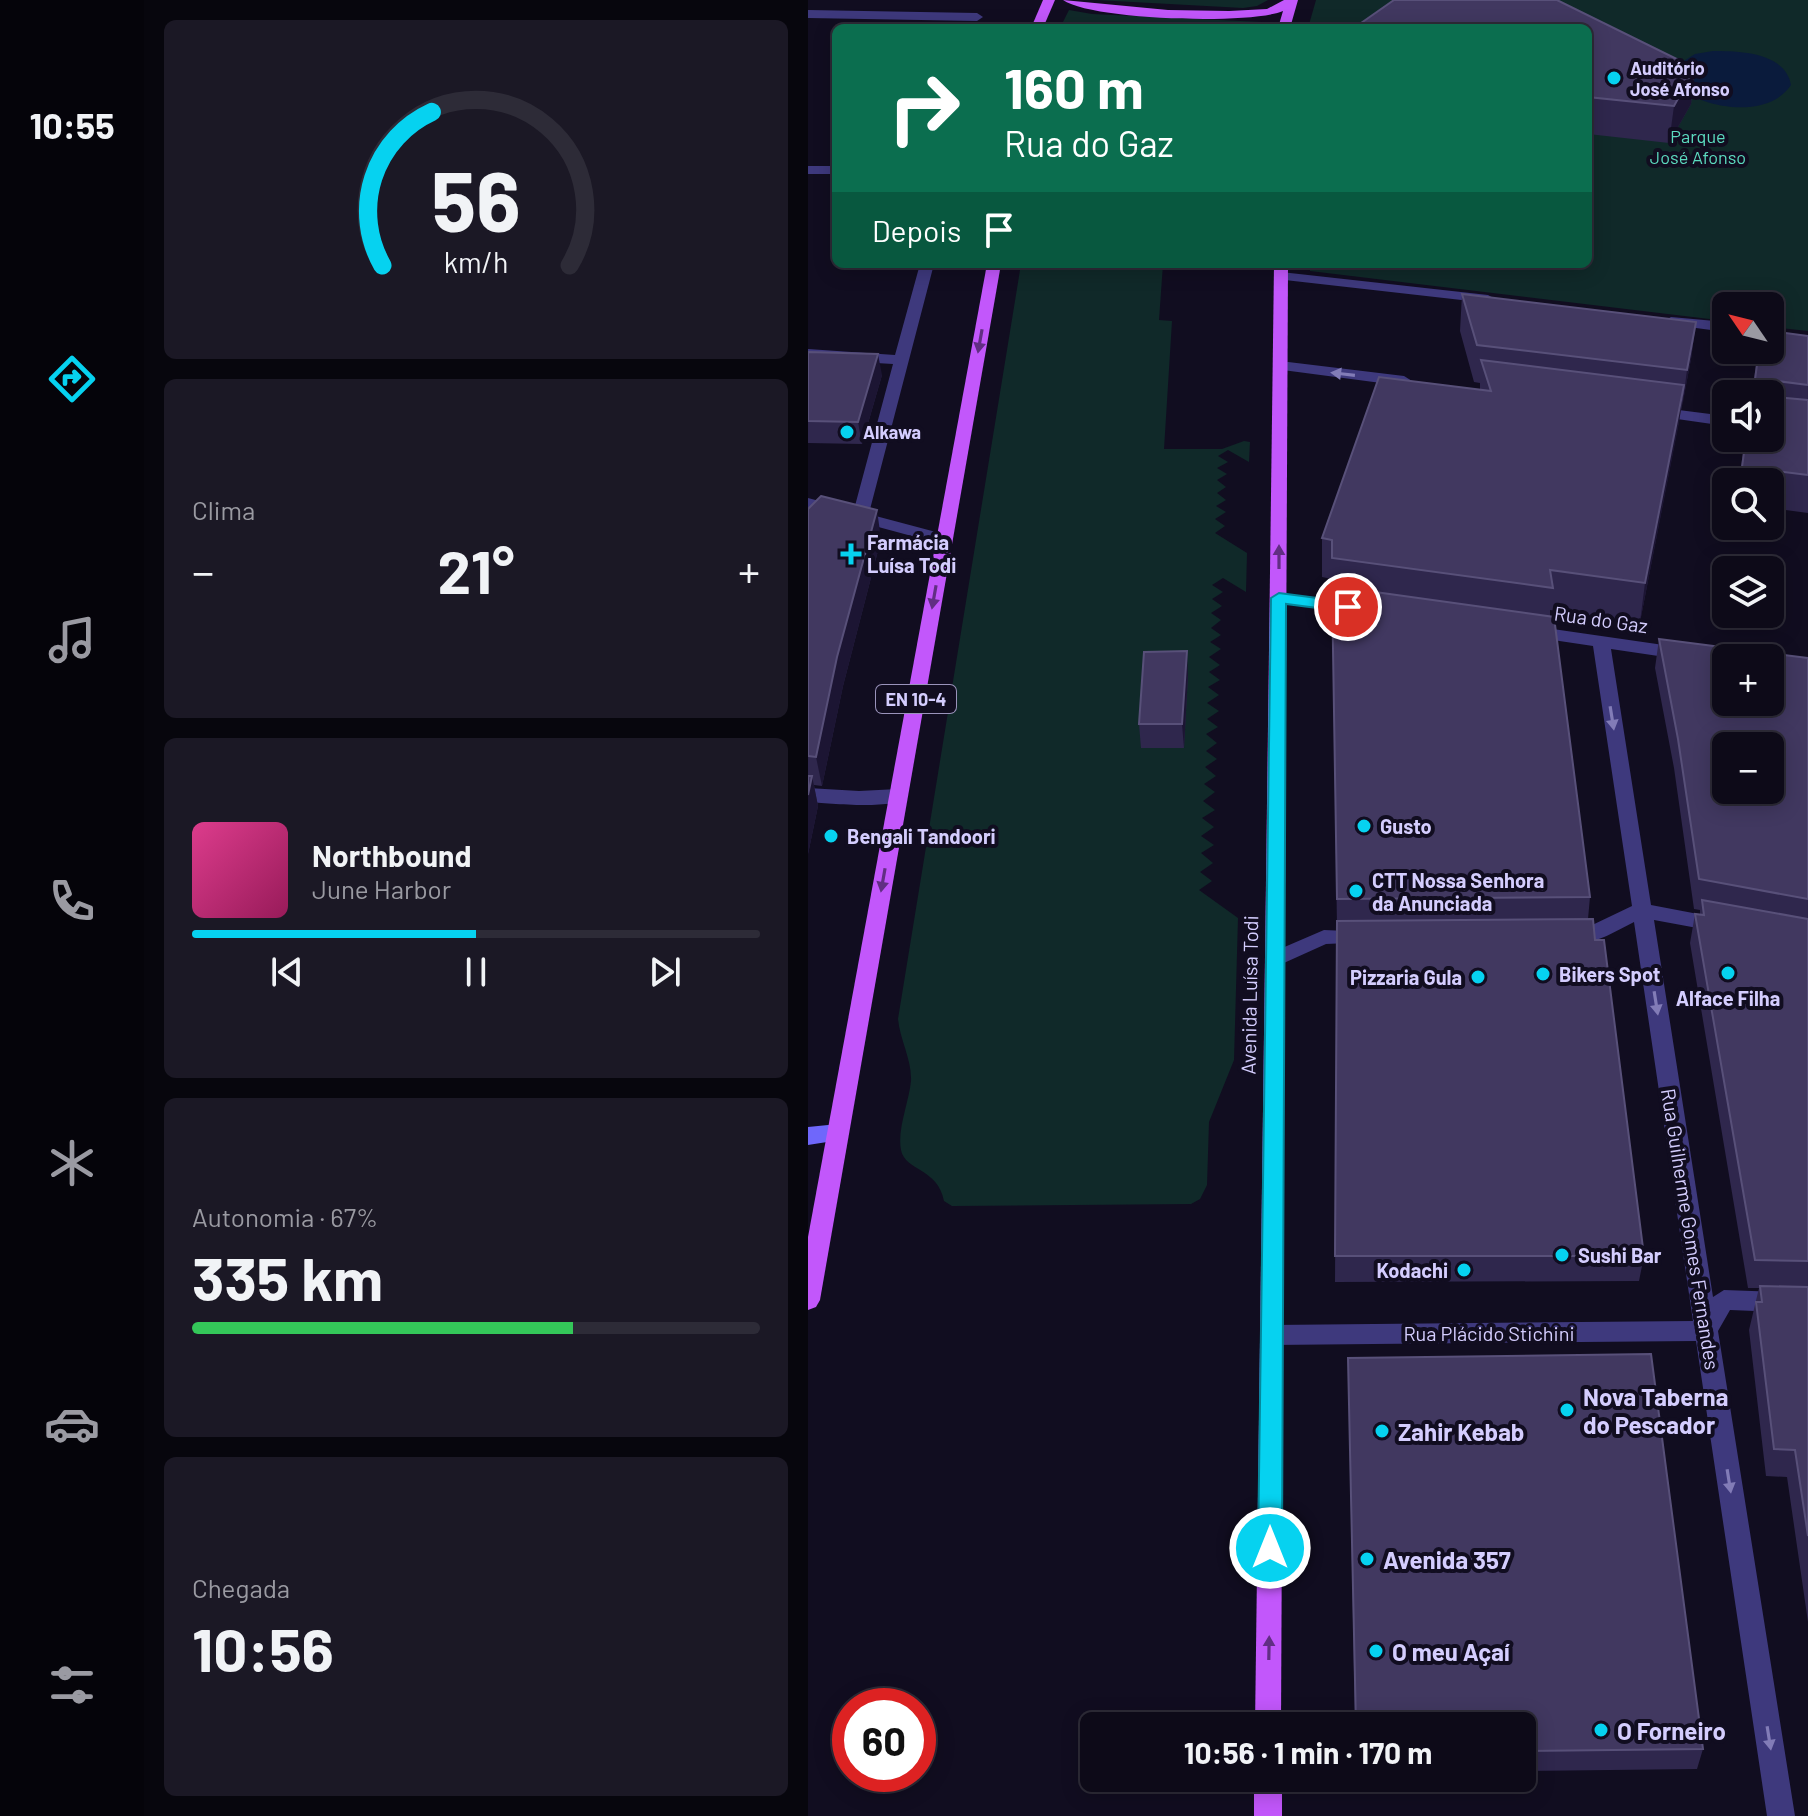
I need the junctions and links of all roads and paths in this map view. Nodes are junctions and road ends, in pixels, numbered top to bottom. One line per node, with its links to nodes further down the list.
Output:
1 (980, 0): 6 (street)
2 (1049, 0): 7 (main road)
3 (1069, 0): 4 (main road)
4 (1292, 0): 8 (main road)
5 (808, 14): 6 (street)
6 (976, 22)
7 (1039, 24)
8 (1285, 24)
9 (808, 170): 10 (street)
10 (832, 170)
11 (926, 268): 18 (street)
12 (993, 268): 25 (main road, EN 10-4, one-way to 25)
13 (1281, 270): 14 (street); 19 (main road, Avenida Luísa Todi)
14 (1507, 302)
15 (1648, 318): 16 (street)
16 (1712, 325)
17 (808, 354): 18 (street)
18 (904, 360): 24 (street)
19 (1280, 366): 20 (street, one-way to 19); 26 (main road, Avenida Luísa Todi, one-way to 19)
20 (1419, 383)
21 (1634, 410): 22 (street)
22 (1712, 419)
23 (808, 503): 24 (street)
24 (860, 517): 25 (street)
25 (945, 540): 32 (main road, EN 10-4, one-way to 32)
26 (1279, 598): 27 (street); 37 (main road, Avenida Luísa Todi)
27 (1380, 611)
28 (1506, 628): 29 (street, Rua do Gaz)
29 (1601, 641): 30 (street, Rua do Gaz); 33 (street, Rua Guilherme Gomes Fernandes, one-way to 33)
30 (1712, 658)
31 (808, 795): 32 (street)
32 (898, 796): 38 (main road, EN 10-4, one-way to 38)
33 (1642, 910): 34 (street); 35 (street); 42 (street, Rua Guilherme Gomes Fernandes, one-way to 42)
34 (1738, 929)
35 (1558, 936)
36 (1386, 937): 37 (street)
37 (1275, 959): 43 (main road, Avenida Luísa Todi)
38 (838, 1133): 39 (street); 40 (main road, EN 10-4)
39 (808, 1136)
40 (808, 1300)
41 (1808, 1303): 42 (street)
42 (1706, 1331): 43 (street, Rua Plácido Stichini); 47 (street, Rua Guilherme Gomes Fernandes, one-way to 47)
43 (1272, 1335): 44 (main road, Avenida Luísa Todi, one-way to 43)
44 (1268, 1712)
45 (1268, 1792): 46 (main road)
46 (1268, 1816)
47 (1781, 1816)

